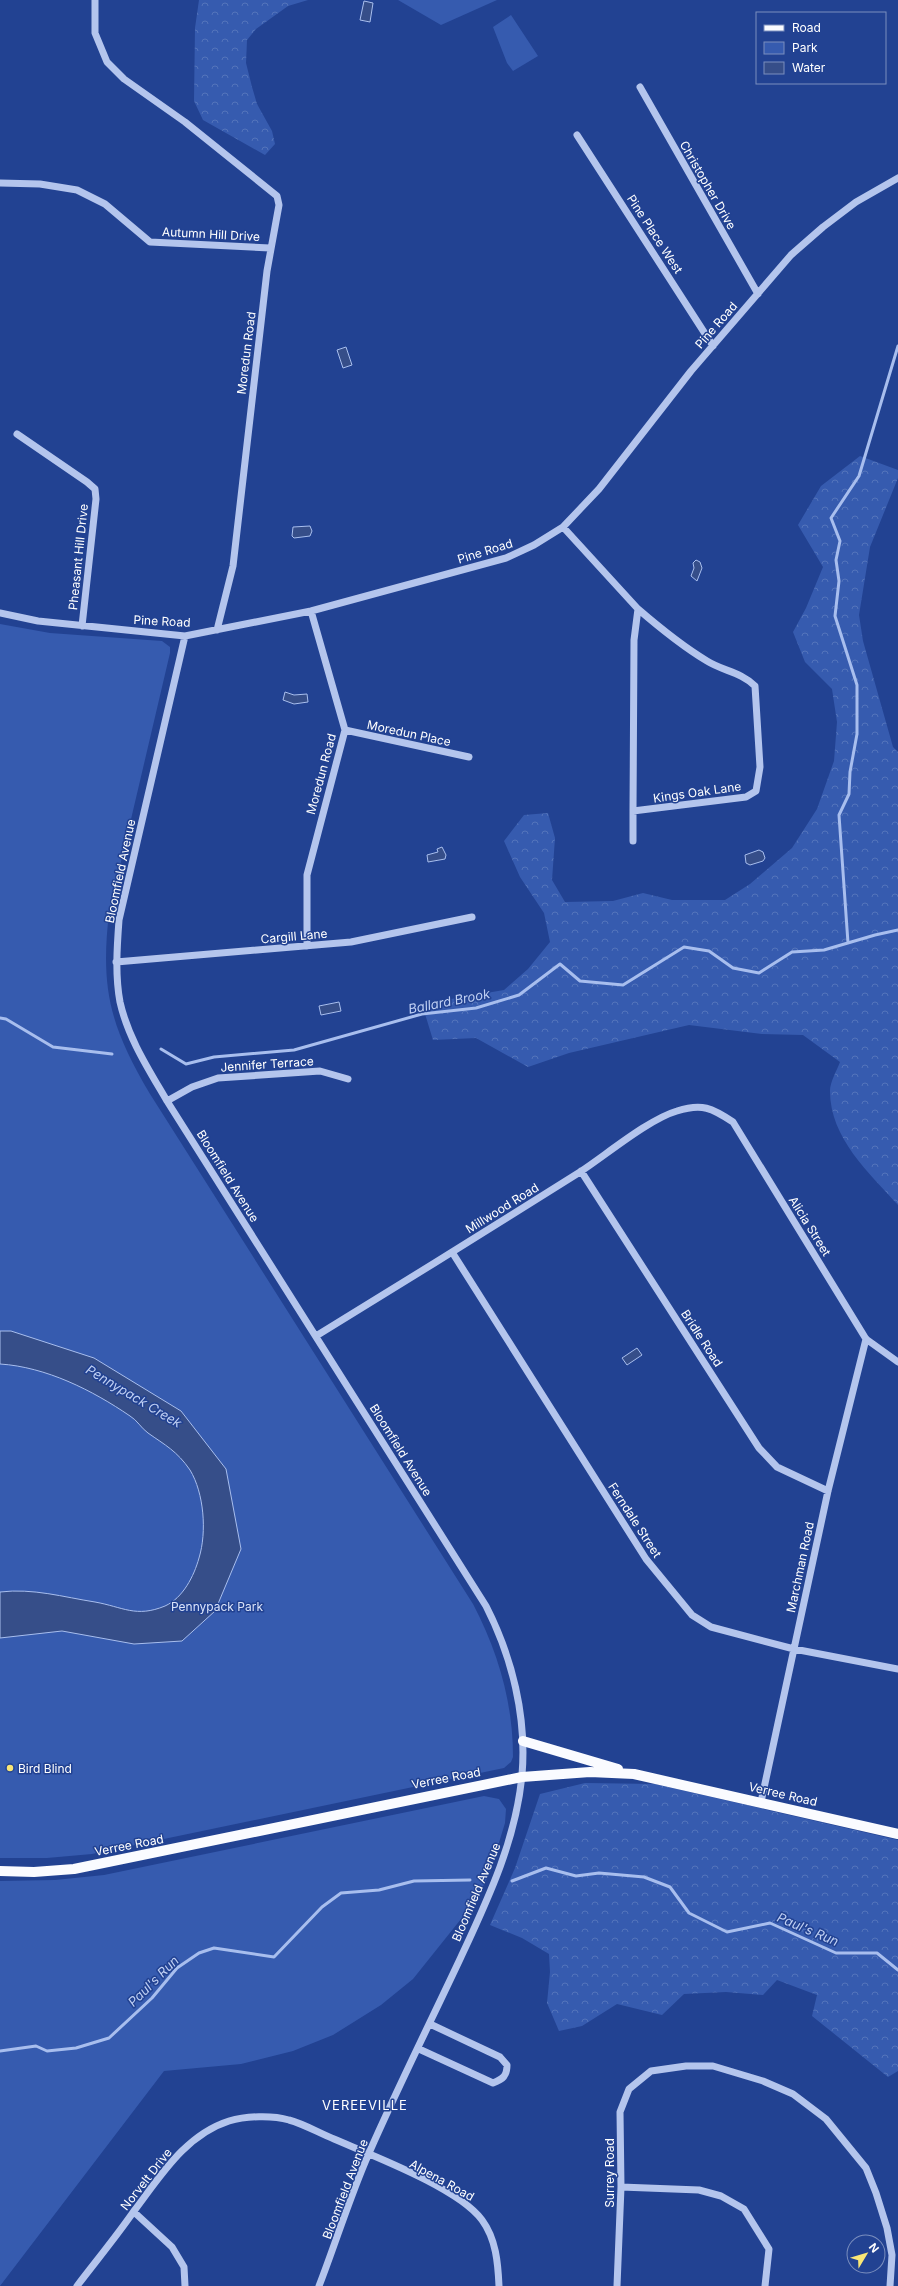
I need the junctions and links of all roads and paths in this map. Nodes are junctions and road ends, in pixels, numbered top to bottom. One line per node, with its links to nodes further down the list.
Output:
1 (95, 0): 6 (street, Moredun Road)
2 (640, 87): 7 (street, Christopher Drive)
3 (577, 135): 8 (street, Pine Place West)
4 (898, 178): 7 (street, Pine Road)
5 (0, 183): 6 (street, Autumn Hill Drive)
6 (270, 248): 15 (street, Moredun Road)
7 (758, 294): 8 (street, Pine Road)
8 (713, 346): 10 (street, Pine Road)
9 (17, 434): 14 (street, Pheasant Hill Drive)
10 (563, 527): 11 (street, Kings Oak Lane); 12 (street, Pine Road)
11 (638, 609): 19 (street); 19 (street, Kings Oak Lane)
12 (311, 611): 15 (street, Pine Road); 17 (street, Moredun Road)
13 (0, 613): 14 (street, Pine Road)
14 (82, 626): 16 (street, Pine Road)
15 (217, 630): 16 (street, Pine Road)
16 (185, 636): 23 (street, Bloomfield Avenue)
17 (344, 730): 18 (street, Moredun Place); 22 (street, Moredun Road)
18 (469, 757)
19 (633, 811): 20 (street)
20 (633, 841)
21 (472, 916): 22 (street, Cargill Lane)
22 (307, 946): 23 (street, Cargill Lane)
23 (116, 962): 25 (street, Bloomfield Avenue)
24 (348, 1079): 25 (street, Jennifer Terrace)
25 (167, 1101): 29 (street, Bloomfield Avenue)
26 (701, 1106): 27 (street, Millwood Road); 30 (street, Alicia Street)
27 (582, 1171): 28 (street, Millwood Road); 32 (street, Bridle Road)
28 (452, 1252): 29 (street, Millwood Road); 33 (street, Ferndale Street)
29 (316, 1336): 35 (street, Bloomfield Avenue)
30 (866, 1338): 31 (street, Alicia Street); 32 (street, Marchman Road)
31 (898, 1362)
32 (828, 1491): 33 (street, Marchman Road)
33 (794, 1649): 34 (street, Ferndale Street); 38 (street, Marchman Road)
34 (898, 1669)
35 (523, 1741): 36 (main road); 37 (street, Bloomfield Avenue)
36 (634, 1774): 37 (main road, Verree Road); 38 (main road, Verree Road)
37 (522, 1777): 40 (main road, Verree Road); 41 (street, Bloomfield Avenue)
38 (761, 1802): 39 (main road, Verree Road)
39 (898, 1834)
40 (0, 1871)
41 (430, 2024): 42 (street, Bloomfield Avenue); 42 (street)
42 (419, 2049): 43 (street, Bloomfield Avenue)
43 (369, 2154): 45 (street, Norvelt Drive); 46 (street, Bloomfield Avenue); 49 (street, Alpena Road)
44 (621, 2187): 50 (street, Surrey Road); 51 (street); 52 (street, Surrey Road)
45 (134, 2212): 47 (street, Norvelt Drive); 48 (street)
46 (321, 2285)
47 (77, 2286)
48 (185, 2286)
49 (499, 2286)
50 (617, 2286)
51 (765, 2286)
52 (890, 2286)

